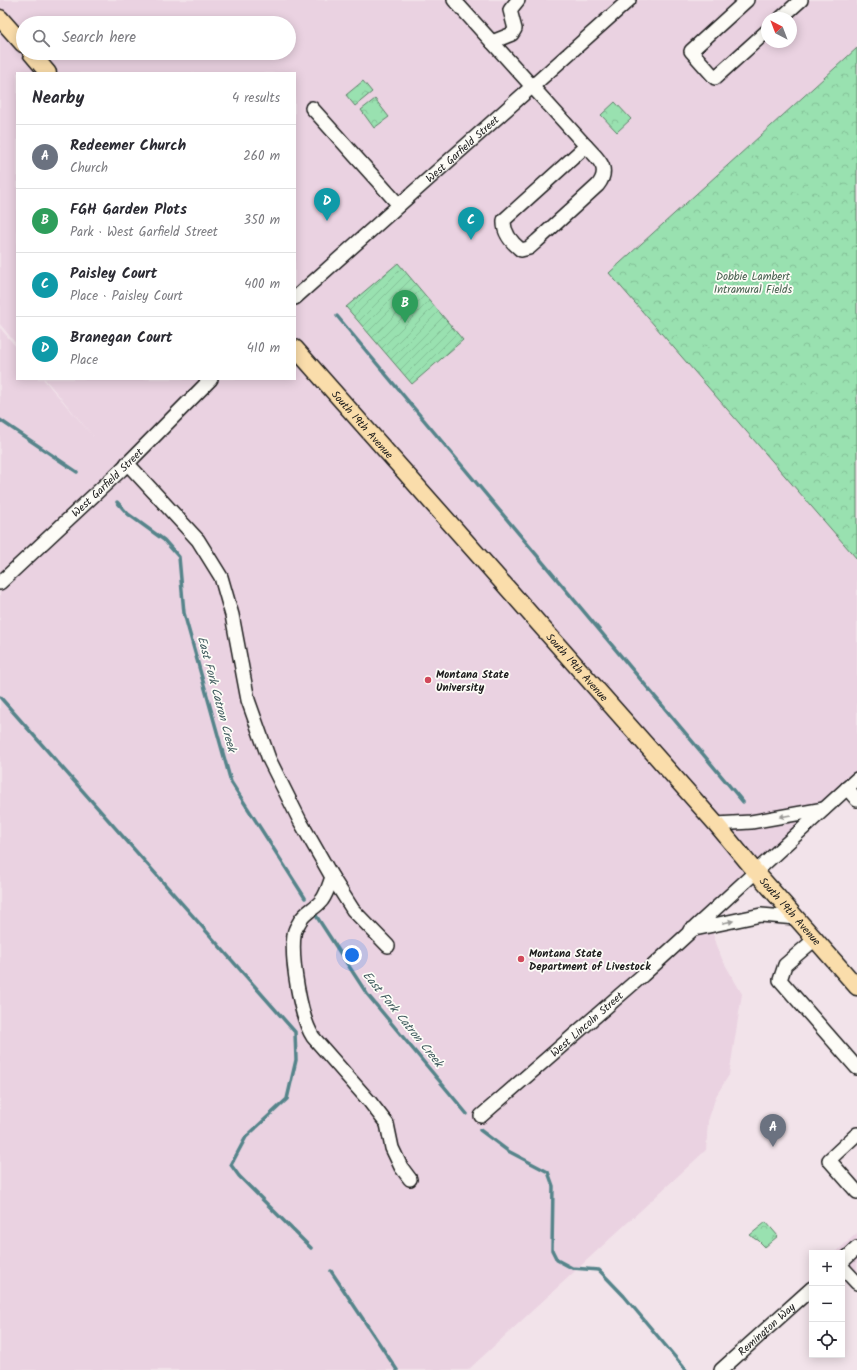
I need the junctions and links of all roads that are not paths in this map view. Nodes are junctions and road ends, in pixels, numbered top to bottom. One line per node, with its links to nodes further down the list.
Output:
1 (454, 0): 10 (street)
2 (518, 0): 10 (street)
3 (629, 0): 13 (street, West Garfield Street)
4 (747, 0): 9 (street)
5 (801, 0): 6 (street)
6 (788, 12)
7 (0, 18): 8 (main road)
8 (16, 36)
9 (761, 36)
10 (492, 42): 13 (street)
11 (37, 60): 12 (main road)
12 (47, 72)
13 (532, 87): 15 (street); 16 (street, West Garfield Street)
14 (312, 108): 16 (street)
15 (586, 146): 15 (street)
16 (399, 205): 17 (street, West Garfield Street)
17 (296, 297)
18 (296, 349): 26 (main road, South 19th Avenue)
19 (210, 380): 20 (street, West Garfield Street)
20 (127, 463): 21 (street, West Garfield Street); 28 (street)
21 (0, 583)
22 (857, 779): 23 (street, West Lincoln Street)
23 (847, 788): 24 (street); 25 (street, West Lincoln Street)
24 (857, 800)
25 (824, 810): 26 (street, one-way to 26); 27 (street, West Lincoln Street)
26 (716, 824): 27 (main road, South 19th Avenue)
27 (755, 871): 31 (main road, South 19th Avenue); 32 (street, West Lincoln Street)
28 (332, 878): 29 (street); 30 (street)
29 (322, 901): 30 (street); 39 (street)
30 (353, 910): 34 (street)
31 (796, 918): 32 (street, one-way to 31); 33 (main road, South 19th Avenue)
32 (690, 930): 37 (street, West Lincoln Street)
33 (815, 939): 35 (main road, South 19th Avenue); 36 (street)
34 (388, 946)
35 (857, 987)
36 (857, 1068)
37 (482, 1116)
38 (857, 1134): 40 (street)
39 (410, 1179)
40 (857, 1192)
41 (857, 1248): 42 (street)
42 (845, 1259)
43 (845, 1270): 44 (street)
44 (857, 1283)
45 (809, 1291): 46 (street, Remington Way)
46 (721, 1370)

